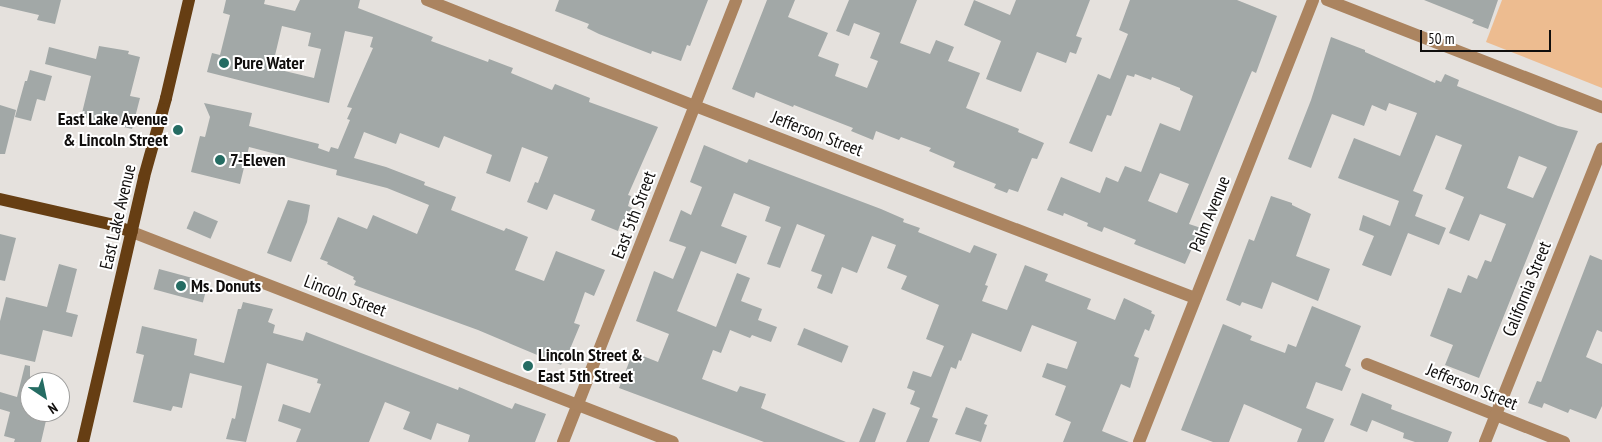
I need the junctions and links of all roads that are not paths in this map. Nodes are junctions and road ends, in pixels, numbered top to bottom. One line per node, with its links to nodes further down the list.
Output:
1 (189, 0): 10 (main road, East Lake Avenue)
2 (427, 0): 6 (street, Jefferson Street)
3 (736, 0): 6 (street, East 5th Street)
4 (1313, 0): 11 (street, Palm Avenue)
5 (1327, 0): 7 (street)
6 (695, 106): 11 (street, Jefferson Street); 13 (street, East 5th Street)
7 (1602, 107)
8 (1602, 148): 14 (street, California Street)
9 (0, 198): 10 (main road, Lincoln Street)
10 (132, 232): 13 (street, Lincoln Street); 15 (main road, East Lake Avenue)
11 (1195, 298): 18 (street, Palm Avenue)
12 (1367, 364): 14 (street, Jefferson Street)
13 (578, 404): 16 (street, East 5th Street); 17 (street, Lincoln Street)
14 (1495, 415): 19 (street, California Street); 20 (street, Jefferson Street)
15 (83, 442)
16 (563, 442)
17 (673, 442)
18 (1139, 442)
19 (1485, 442)
20 (1564, 442)

